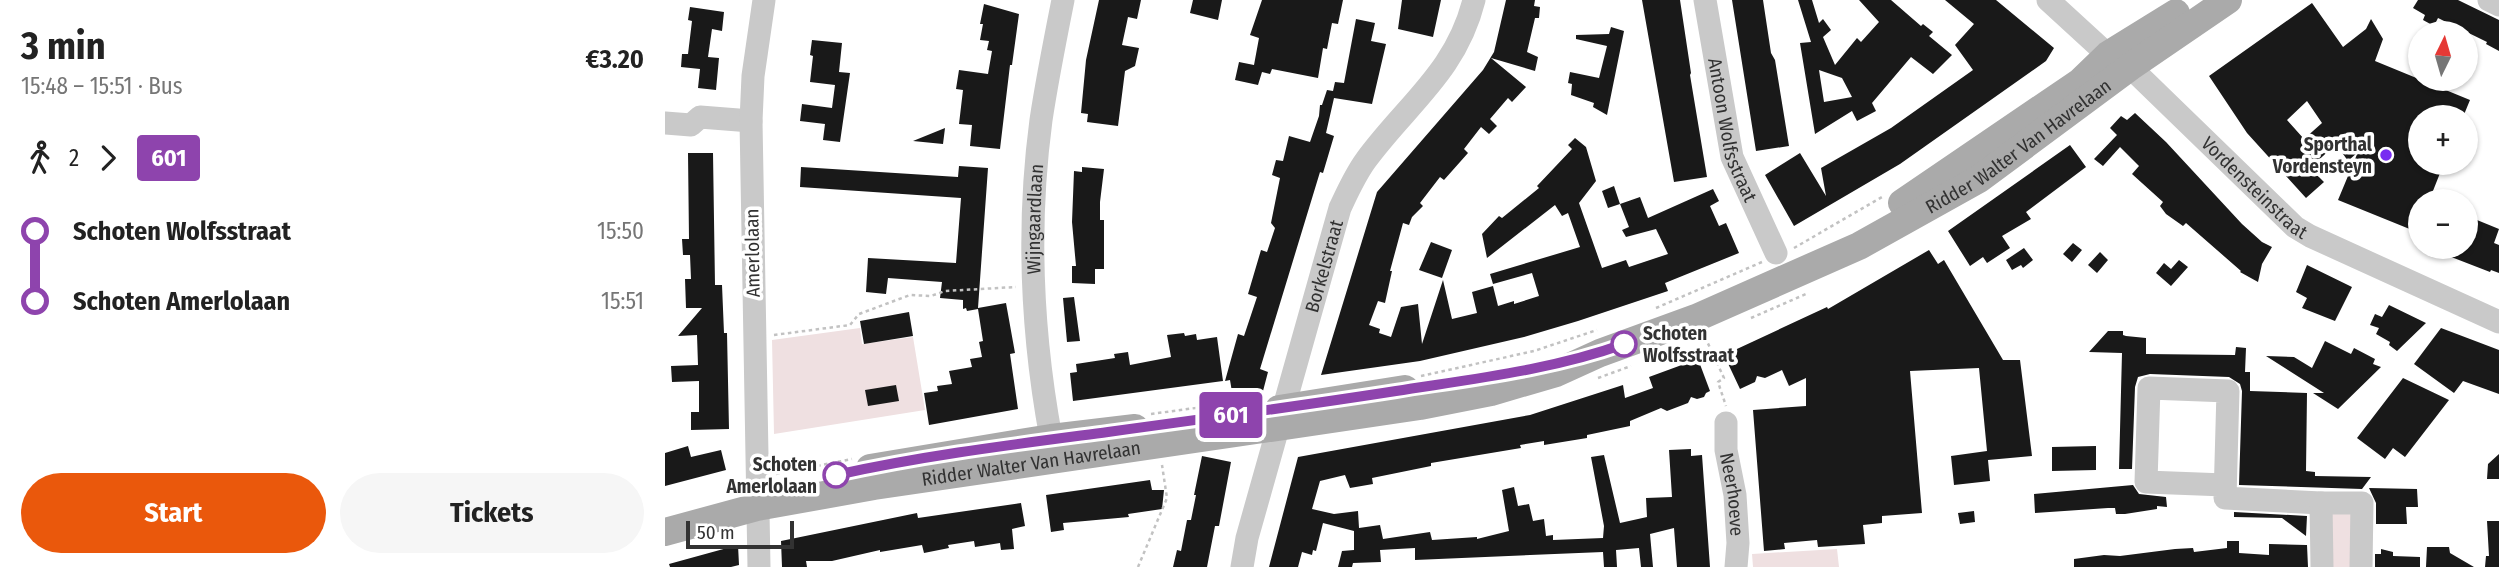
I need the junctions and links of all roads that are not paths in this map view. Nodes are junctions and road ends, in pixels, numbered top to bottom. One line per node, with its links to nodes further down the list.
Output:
1 (764, 0): 11 (street, Amerlolaan)
2 (1063, 0): 17 (street, Wijngaardlaan)
3 (1474, 0): 15 (street, Borkelstraat)
4 (1705, 0): 13 (street, Antoon Wolfsstraat)
5 (2048, 0): 10 (street, Vordensteinstraat)
6 (2196, 0): 10 (main road, Ridder Walter Van Havrelaan)
7 (2228, 0): 10 (main road, Ridder Walter Van Havrelaan)
8 (2489, 0): 9 (street)
9 (2499, 5)
10 (2119, 61): 13 (main road, Ridder Walter Van Havrelaan); 14 (street, Vordensteinstraat)
11 (751, 121): 12 (street); 19 (street, Amerlolaan)
12 (665, 123)
13 (1782, 259): 15 (main road, Ridder Walter Van Havrelaan)
14 (2499, 322)
15 (1277, 411): 17 (main road, Ridder Walter Van Havrelaan); 19 (main road, Ridder Walter Van Havrelaan); 24 (street, Borkelstraat)
16 (1725, 423): 25 (street, Neerhoeve)
17 (1051, 438): 19 (main road, Ridder Walter Van Havrelaan)
18 (2225, 485): 18 (street); 20 (street)
19 (757, 500): 21 (main road, Ridder Walter Van Havrelaan); 22 (main road, Ridder Walter Van Havrelaan); 23 (street, Amerlolaan)
20 (2321, 503): 26 (street); 27 (street)
21 (665, 515)
22 (665, 532)
23 (759, 567)
24 (1242, 567)
25 (1736, 567)
26 (2322, 567)
27 (2361, 567)

